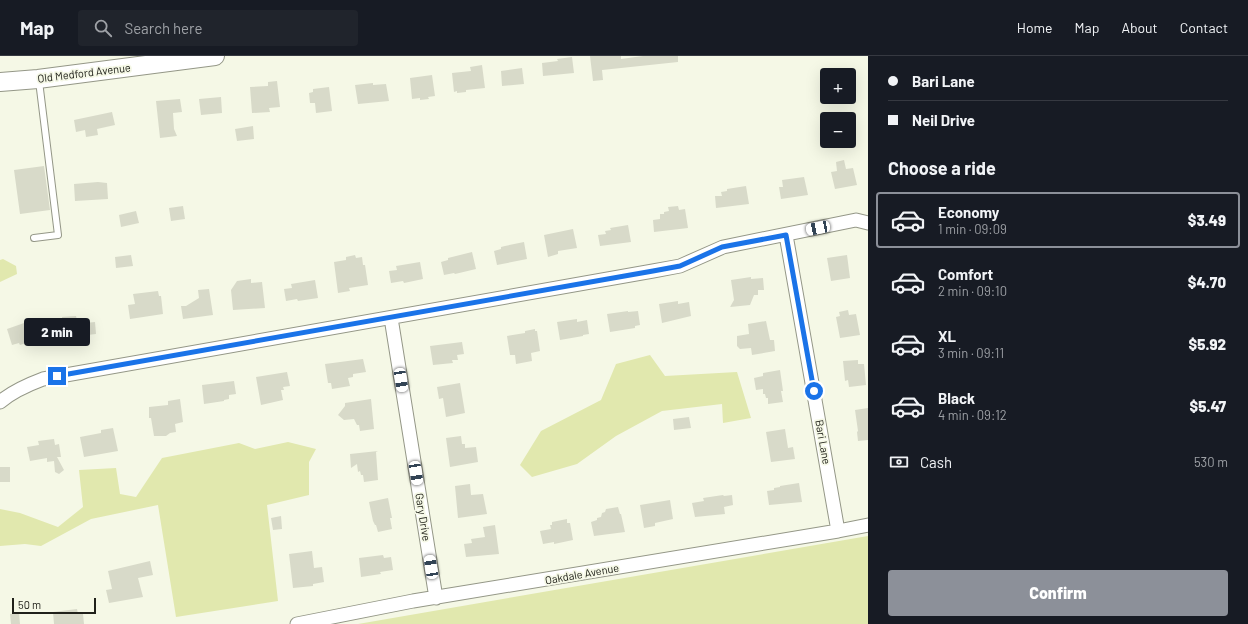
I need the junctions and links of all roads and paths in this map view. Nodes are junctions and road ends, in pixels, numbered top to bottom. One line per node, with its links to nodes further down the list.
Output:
1 (215, 56): 2 (street, Old Medford Avenue)
2 (38, 79): 3 (street, Old Medford Avenue); 6 (lane)
3 (0, 82)
4 (868, 222): 5 (street)
5 (786, 235): 7 (street); 10 (street, Bari Lane)
6 (34, 238)
7 (391, 318): 8 (street); 11 (street, Gary Drive)
8 (0, 402)
9 (868, 525): 10 (street, Oakdale Avenue)
10 (838, 531): 11 (street, Oakdale Avenue)
11 (436, 598): 12 (street, Oakdale Avenue)
12 (297, 624)

